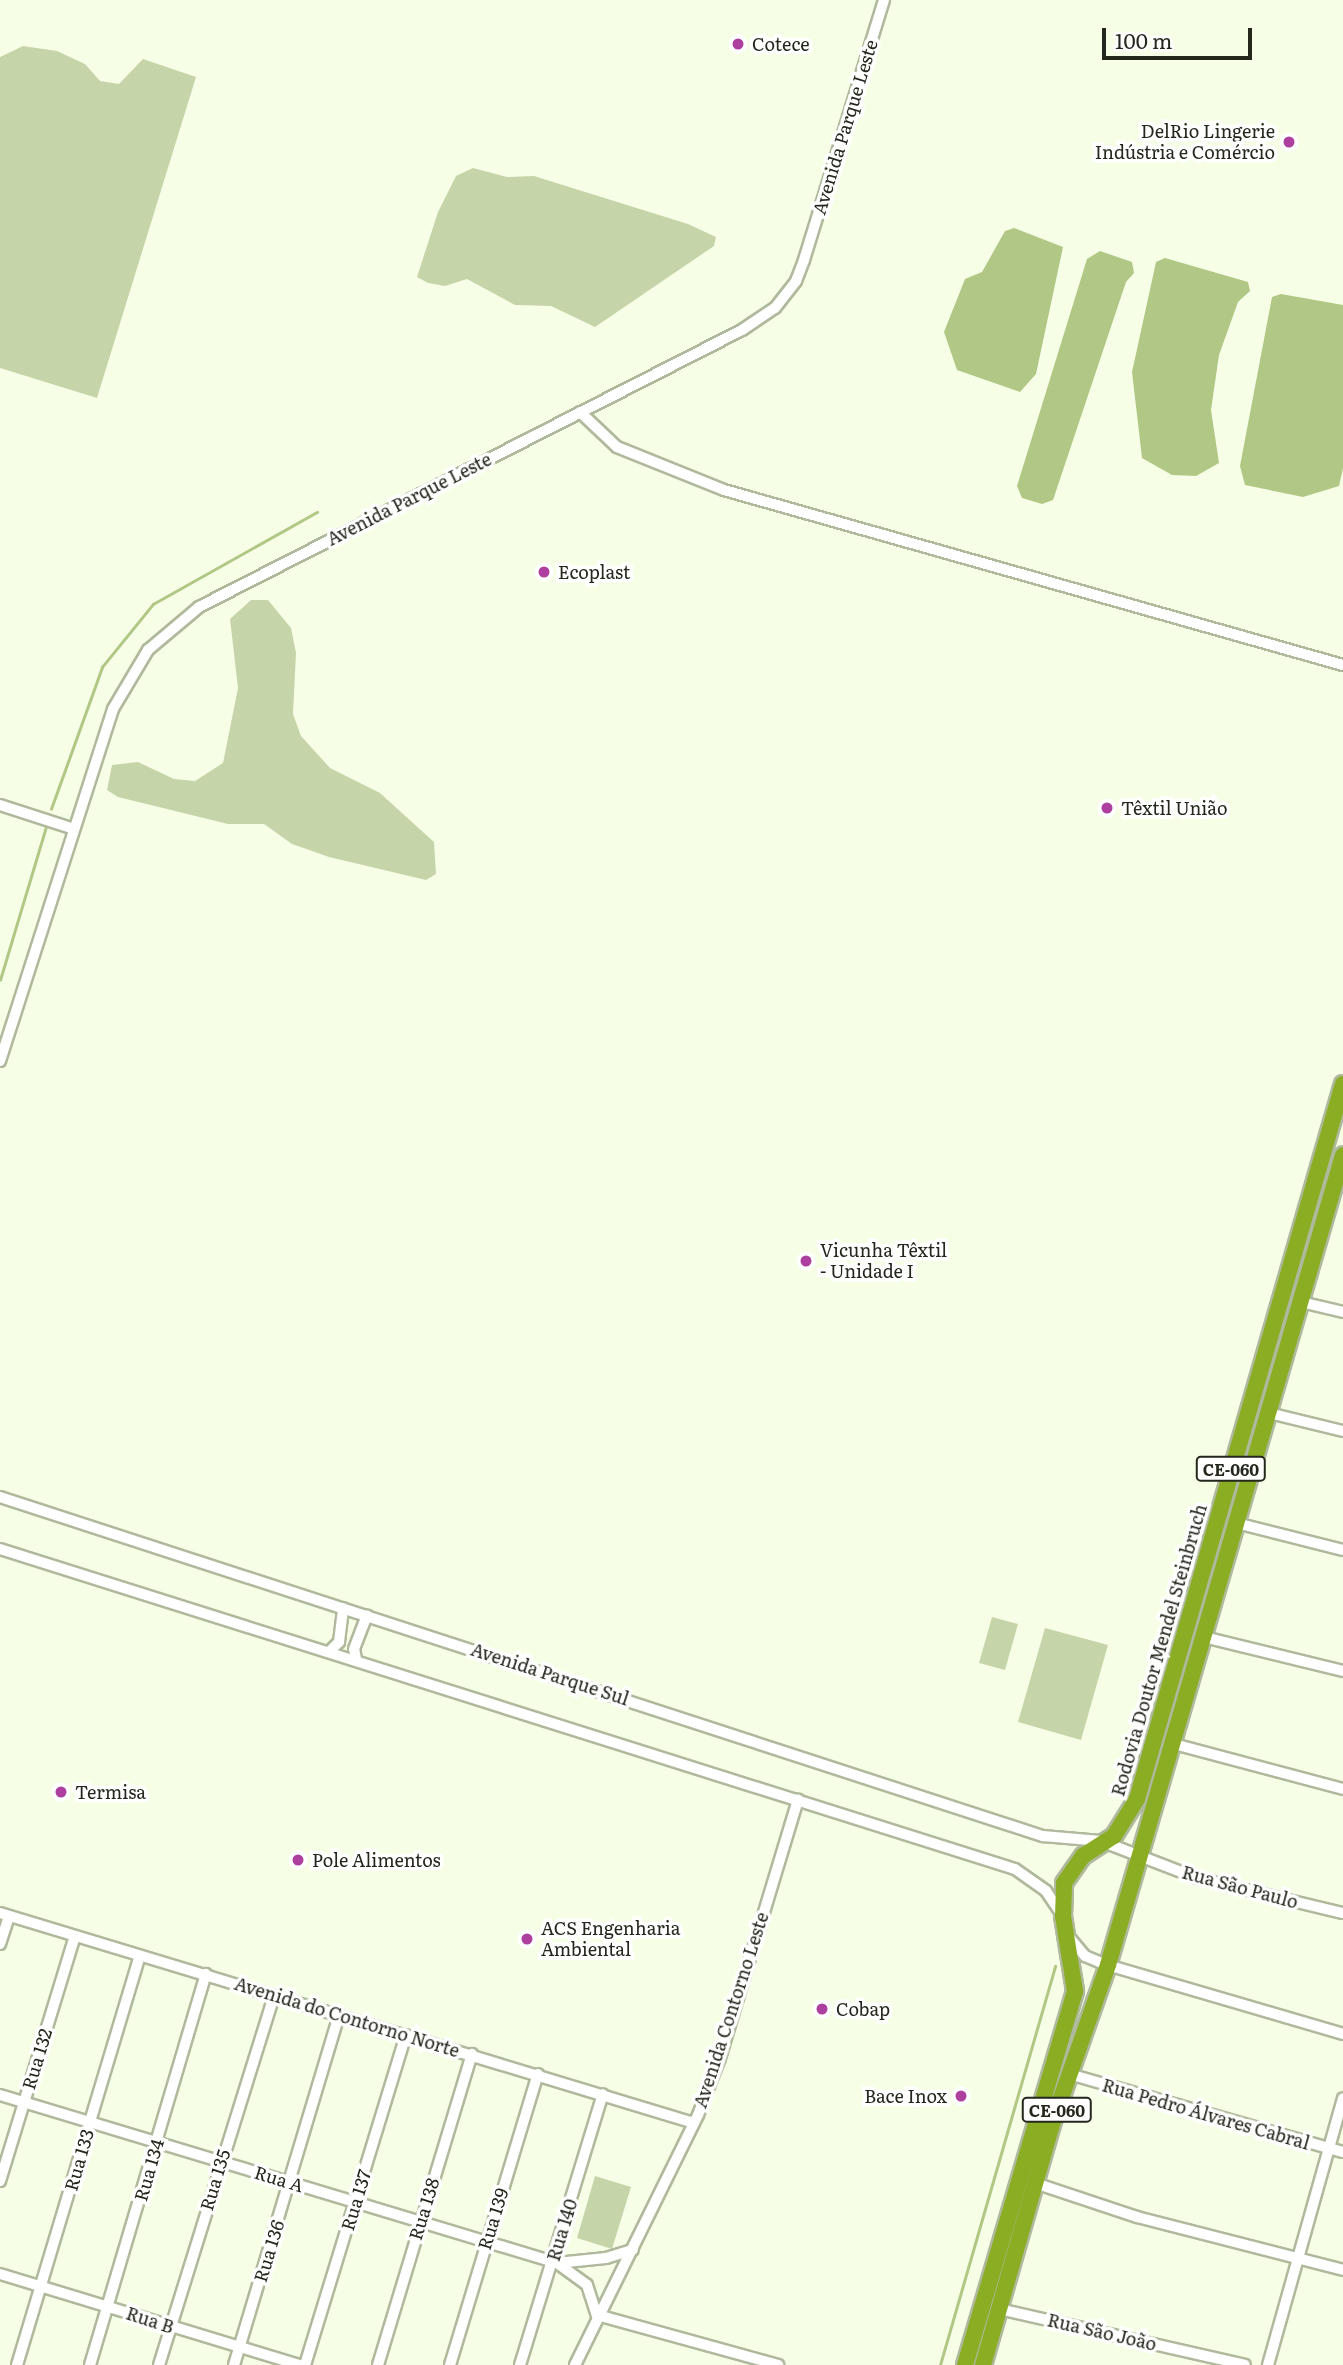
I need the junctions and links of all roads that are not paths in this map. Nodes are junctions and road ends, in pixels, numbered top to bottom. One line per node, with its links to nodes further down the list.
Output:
1 (884, 0): 2 (street, Avenida Parque Leste)
2 (580, 412): 3 (street); 5 (street, Avenida Parque Leste)
3 (1343, 665)
4 (0, 805): 5 (street)
5 (75, 829): 6 (street, Avenida Parque Leste)
6 (0, 1061)
7 (1343, 1084): 27 (highway, Rodovia Doutor Mendel Steinbruch / CE-060)
8 (1343, 1155): 9 (highway, CE-060)
9 (1338, 1190): 10 (highway, CE-060)
10 (1301, 1302): 11 (street); 12 (highway, CE-060)
11 (1343, 1312)
12 (1269, 1413): 13 (street); 15 (highway, CE-060)
13 (1343, 1431)
14 (0, 1497): 18 (street, Avenida Parque Sul)
15 (1236, 1523): 17 (street); 20 (highway, CE-060)
16 (0, 1549): 21 (street)
17 (1343, 1550)
18 (343, 1608): 19 (street, Avenida Parque Sul); 21 (street)
19 (368, 1615): 22 (street); 27 (street, Avenida Parque Sul)
20 (1204, 1637): 23 (street); 24 (highway, CE-060)
21 (330, 1651): 22 (street)
22 (356, 1660): 26 (street)
23 (1343, 1671)
24 (1174, 1744): 25 (street); 28 (highway, CE-060)
25 (1343, 1789)
26 (798, 1799): 31 (street); 49 (street, Avenida Contorno Leste)
27 (1101, 1841): 28 (street, Avenida Parque Sul); 31 (highway, Rodovia Doutor Mendel Steinbruch / CE-060)
28 (1139, 1857): 29 (street, Rua São Paulo); 35 (highway, CE-060)
29 (1343, 1913)
30 (4, 1914): 32 (street, Avenida do Contorno Norte); 33 (street)
31 (1062, 1916): 35 (street); 82 (highway, Rodovia Doutor Mendel Steinbruch / CE-060)
32 (75, 1936): 34 (street, Avenida do Contorno Norte); 47 (street, Rua 132)
33 (0, 1944)
34 (140, 1955): 36 (street, Avenida do Contorno Norte); 48 (street, Rua 133)
35 (1108, 1965): 39 (street); 43 (highway, CE-060)
36 (206, 1975): 37 (street, Avenida do Contorno Norte); 50 (street, Rua 134)
37 (274, 1996): 38 (street, Avenida do Contorno Norte); 53 (street, Rua 135)
38 (339, 2016): 40 (street, Avenida do Contorno Norte); 55 (street, Rua 136)
39 (1343, 2034)
40 (406, 2035): 41 (street, Avenida do Contorno Norte); 57 (street, Rua 137)
41 (472, 2054): 42 (street, Avenida do Contorno Norte); 58 (street, Rua 138)
42 (538, 2074): 44 (street, Avenida do Contorno Norte); 59 (street, Rua 139)
43 (1069, 2074): 51 (street, Rua Pedro Álvares Cabral); 56 (highway, CE-060)
44 (603, 2094): 49 (street, Avenida do Contorno Norte); 62 (street, Rua 140)
45 (0, 2095): 47 (street, Rua A)
46 (1343, 2098): 51 (street)
47 (24, 2102): 48 (street, Rua A); 54 (street, Rua 132)
48 (89, 2123): 50 (street, Rua A); 65 (street, Rua 133)
49 (694, 2123): 60 (street, Avenida Contorno Leste)
50 (157, 2142): 53 (street, Rua A); 66 (street, Rua 134)
51 (1329, 2149): 52 (street, Rua Pedro Álvares Cabral); 61 (street)
52 (1343, 2152)
53 (221, 2161): 55 (street, Rua A); 69 (street, Rua 135)
54 (0, 2181)
55 (289, 2182): 57 (street, Rua A); 70 (street, Rua 136)
56 (1035, 2183): 61 (street); 67 (highway, CE-060)
57 (356, 2203): 58 (street, Rua A); 76 (street, Rua 137)
58 (420, 2222): 59 (street, Rua A); 77 (street, Rua 138)
59 (486, 2243): 62 (street, Rua A); 78 (street, Rua 139)
60 (633, 2250): 62 (street, Rua A); 68 (street, Avenida Contorno Leste)
61 (1298, 2259): 63 (street); 85 (street)
62 (554, 2262): 68 (street, Rua A); 79 (street, Rua 140)
63 (1343, 2270)
64 (0, 2274): 65 (street, Rua B)
65 (43, 2286): 66 (street, Rua B); 71 (street, Rua 133)
66 (109, 2306): 69 (street, Rua B); 72 (street, Rua 134)
67 (999, 2309): 83 (highway, CE-060); 84 (street, Rua São João)
68 (597, 2315): 80 (street, Avenida Contorno Leste); 81 (street)
69 (170, 2327): 70 (street, Rua B); 73 (street, Rua 135)
70 (240, 2347): 74 (street, Rua 136); 75 (street, Rua B)
71 (18, 2365)
72 (90, 2365)
73 (159, 2365)
74 (234, 2365)
75 (299, 2365)
76 (305, 2365)
77 (378, 2365)
78 (450, 2365)
79 (520, 2365)
80 (575, 2365)
81 (778, 2365)
82 (965, 2365)
83 (983, 2365)
84 (1245, 2365)
85 (1268, 2365)

